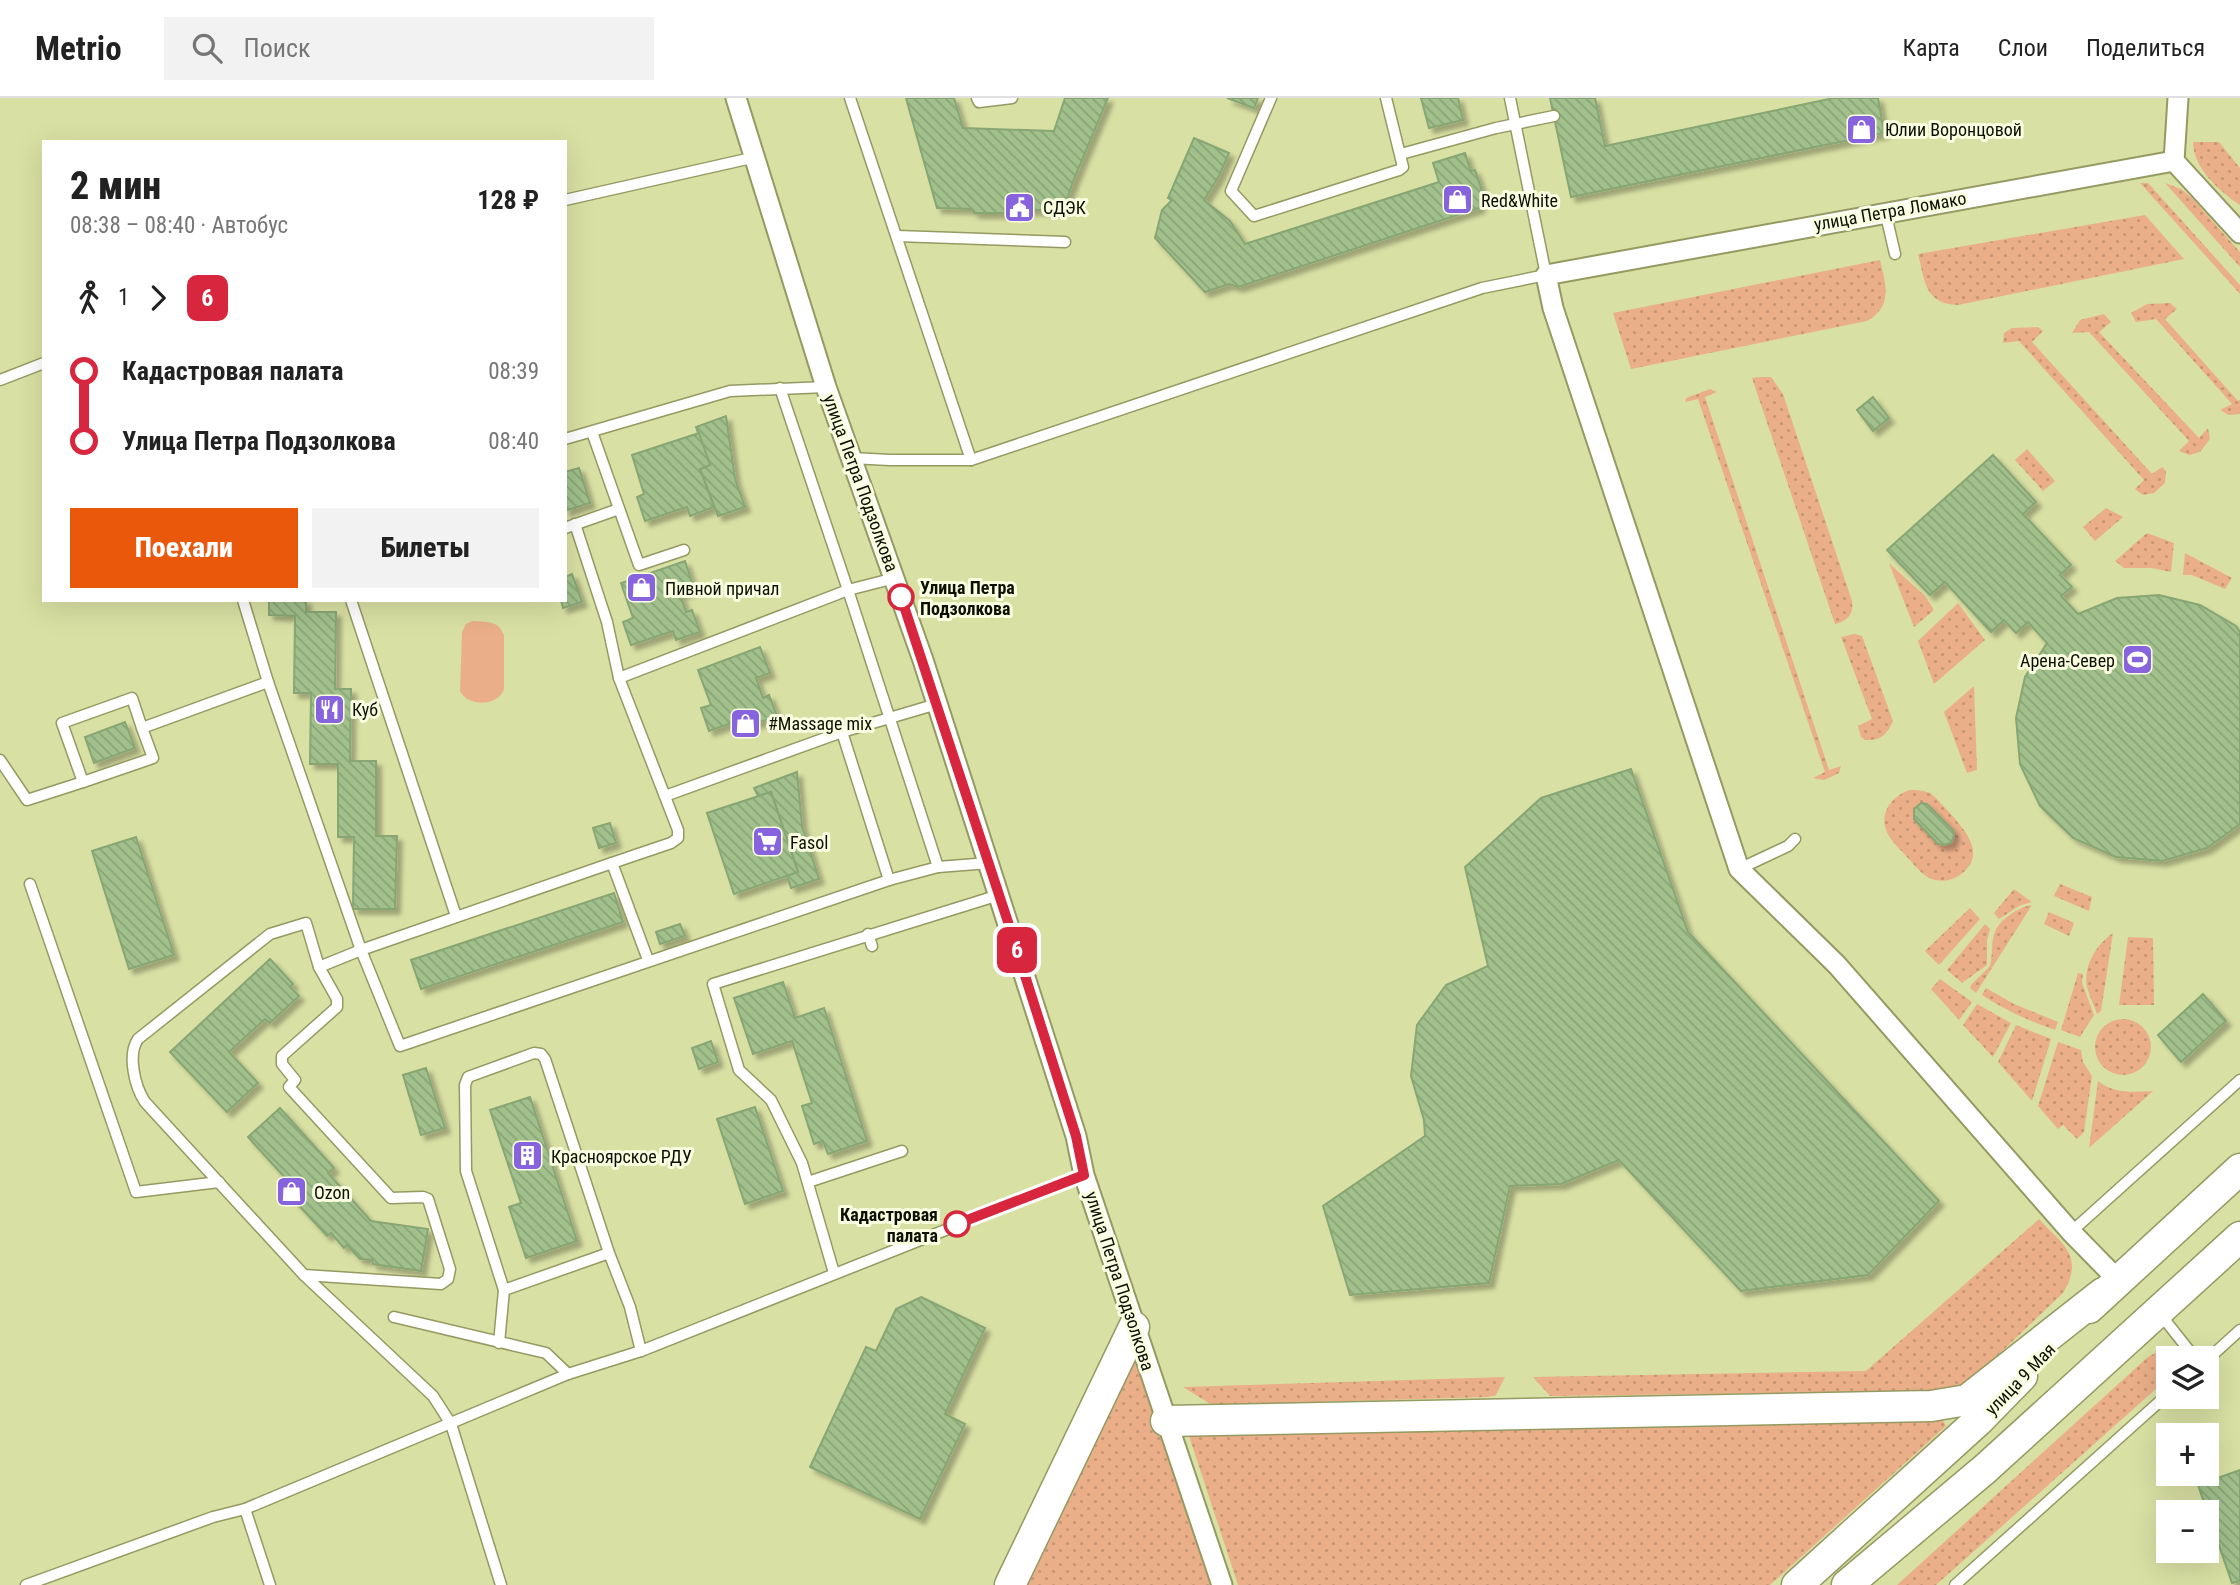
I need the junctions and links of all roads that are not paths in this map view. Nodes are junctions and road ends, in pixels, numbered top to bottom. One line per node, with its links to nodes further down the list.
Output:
1 (736, 98): 12 (street, улица Петра Подзолкова)
2 (850, 98): 17 (lane)
3 (977, 98): 4 (lane)
4 (1012, 98)
5 (1271, 98): 11 (lane)
6 (1386, 98): 11 (lane)
7 (1510, 98): 10 (lane)
8 (2178, 98): 13 (street)
9 (1554, 116): 10 (lane)
10 (1516, 124): 11 (lane); 20 (lane)
11 (1401, 155)
12 (756, 157): 14 (lane); 23 (street, улица Петра Подзолкова)
13 (2174, 161): 15 (street, улица Петра Ломако); 16 (street)
14 (567, 200)
15 (1885, 211): 19 (lane); 20 (street, улица Петра Ломако)
16 (2240, 233)
17 (897, 236): 18 (lane); 28 (lane)
18 (1065, 242)
19 (1895, 254)
20 (1546, 275): 28 (lane); 49 (street)
21 (42, 364): 22 (lane)
22 (0, 380)
23 (827, 387): 24 (lane); 27 (street, улица Петра Подзолкова)
24 (779, 388): 25 (lane); 33 (lane)
25 (592, 432): 26 (lane); 29 (lane)
26 (567, 438)
27 (851, 458): 28 (lane); 32 (street, улица Петра Подзолкова)
28 (971, 460)
29 (619, 509): 30 (lane); 31 (lane)
30 (570, 526): 36 (lane)
31 (684, 550)
32 (895, 578): 33 (lane); 38 (street, улица Петра Подзолкова)
33 (848, 590): 36 (lane); 39 (lane)
34 (244, 602): 37 (lane)
35 (353, 602): 53 (lane)
36 (619, 678): 44 (lane)
37 (268, 682): 40 (lane); 56 (lane)
38 (937, 704): 39 (lane); 47 (street, улица Петра Подзолкова)
39 (890, 717): 41 (lane); 48 (lane)
40 (142, 727): 43 (lane); 43 (lane)
41 (842, 732): 44 (lane); 50 (lane)
42 (0, 760): 43 (lane)
43 (83, 782)
44 (665, 796): 46 (lane)
45 (1796, 839): 49 (lane)
46 (612, 863): 53 (lane); 57 (lane)
47 (989, 863): 48 (lane); 52 (street, улица Петра Подзолкова)
48 (938, 867): 50 (lane)
49 (1739, 869): 65 (street)
50 (889, 880): 57 (lane)
51 (30, 884): 63 (lane)
52 (999, 895): 54 (lane); 62 (street, улица Петра Подзолкова)
53 (456, 916): 56 (lane)
54 (868, 934): 55 (lane); 64 (lane)
55 (872, 946)
56 (361, 950): 57 (lane); 58 (lane)
57 (648, 960)
58 (320, 967): 63 (lane); 69 (lane)
59 (2240, 1080): 65 (lane)
60 (902, 1151): 64 (lane)
61 (2240, 1169): 70 (main road, улица 9 Мая)
62 (1084, 1175): 68 (lane); 74 (street, улица Петра Подзолкова)
63 (219, 1182): 69 (lane)
64 (808, 1182): 68 (lane)
65 (2071, 1232): 70 (street)
66 (2240, 1237): 72 (main road)
67 (610, 1253): 71 (lane); 71 (lane); 79 (lane)
68 (834, 1273): 79 (lane)
69 (304, 1275): 83 (lane)
70 (2110, 1286): 82 (main road); 91 (main road, улица 9 Мая)
71 (505, 1290): 76 (lane)
72 (2158, 1312): 77 (lane); 85 (main road)
73 (394, 1317): 76 (lane)
74 (1134, 1327): 82 (street, улица Петра Подзолкова); 89 (main road)
75 (2240, 1330): 78 (lane)
76 (499, 1343): 80 (lane)
77 (2186, 1346)
78 (2219, 1349)
79 (641, 1351): 80 (lane)
80 (568, 1374): 83 (lane)
81 (2156, 1405): 92 (lane)
82 (1166, 1421): 90 (street, улица Петра Подзолкова)
83 (451, 1424): 84 (lane); 88 (lane)
84 (245, 1509): 86 (lane); 87 (lane)
85 (1854, 1581)
86 (26, 1585)
87 (270, 1585)
88 (501, 1585)
89 (1010, 1585)
90 (1222, 1585)
91 (1797, 1585)
92 (1955, 1585)

